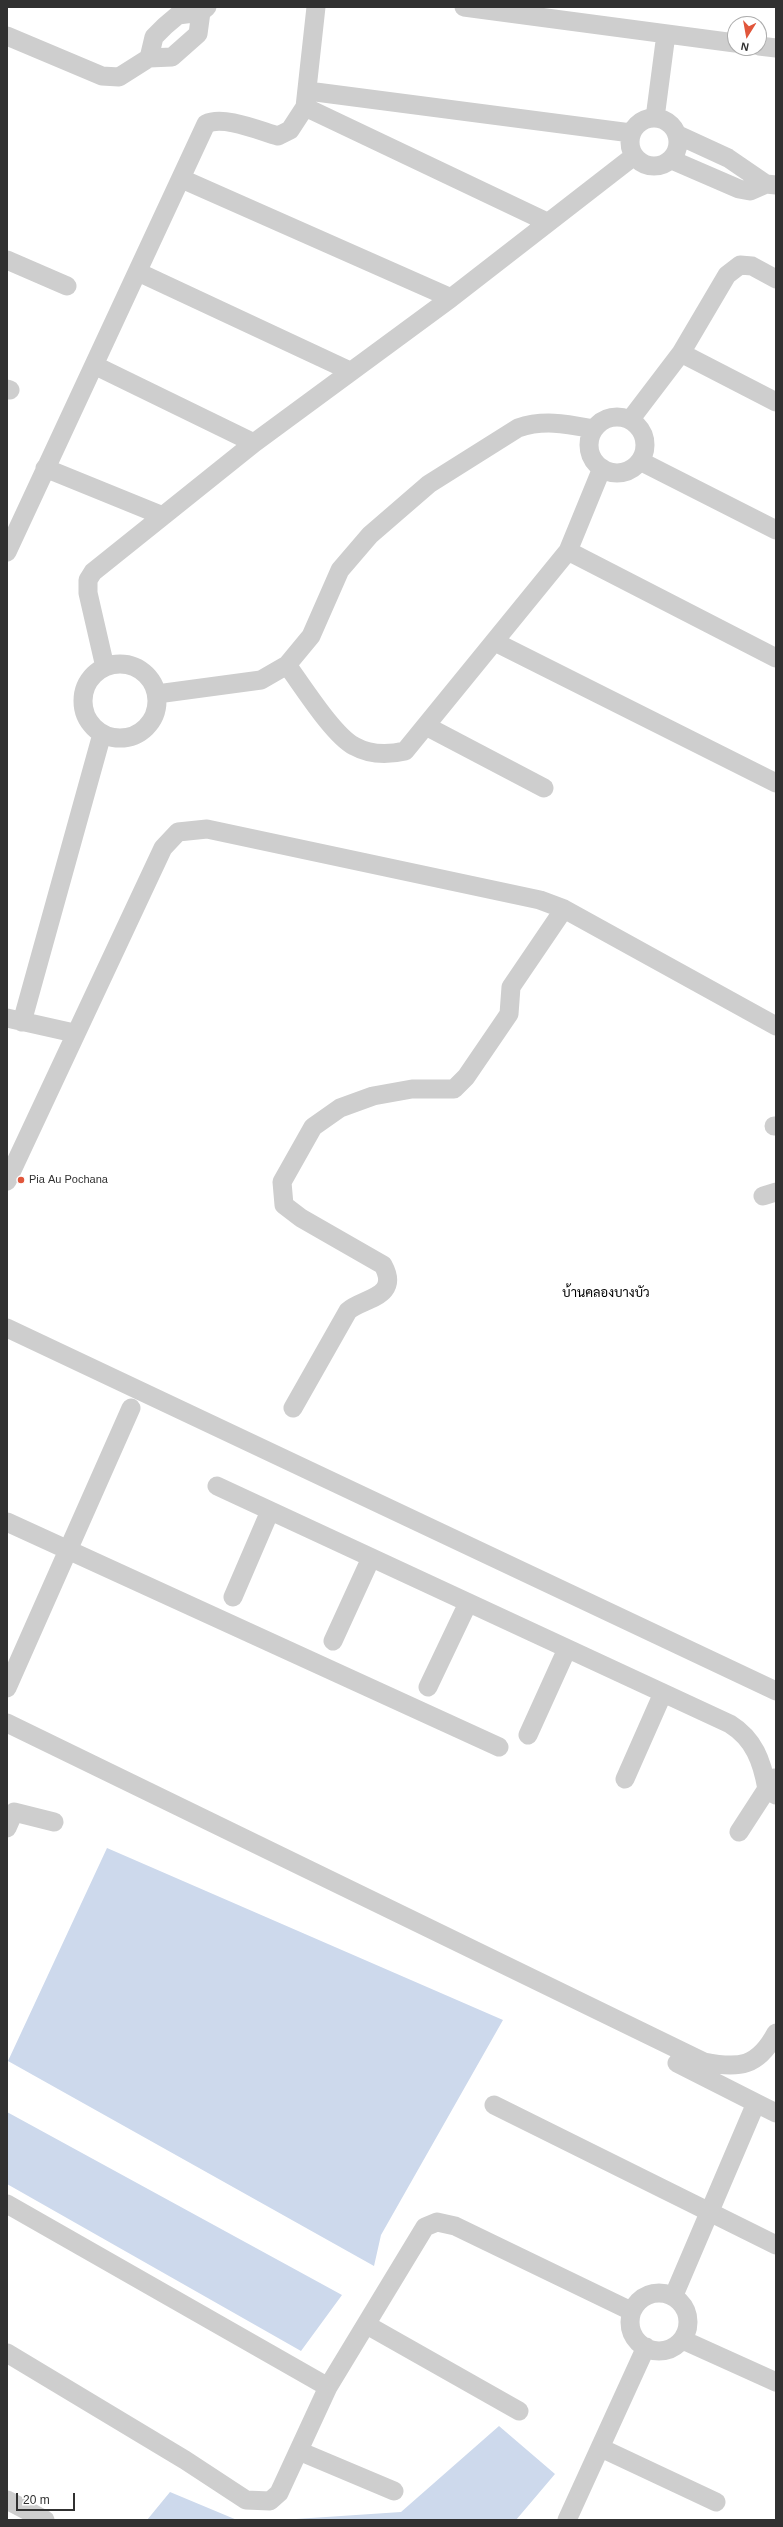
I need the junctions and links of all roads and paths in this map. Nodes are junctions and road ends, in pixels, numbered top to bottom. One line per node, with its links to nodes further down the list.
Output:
1 (316, 7): 8 (street)
2 (464, 7): 4 (street)
3 (204, 10): 7 (street); 7 (street)
4 (666, 34): 6 (street); 9 (street)
5 (7, 36): 7 (street)
6 (727, 42)
7 (149, 58)
8 (306, 99): 10 (street); 14 (street); 16 (street)
9 (654, 118): 10 (street); 11 (street)
10 (631, 133): 12 (street)
11 (678, 136): 13 (street); 15 (street)
12 (634, 156): 13 (street); 16 (street)
13 (672, 160): 15 (street)
14 (182, 179): 18 (street); 21 (street)
15 (771, 185)
16 (547, 222): 21 (street)
17 (7, 260): 20 (street)
18 (138, 272): 23 (street); 24 (street)
19 (776, 279): 22 (street)
20 (67, 286)
21 (451, 298): 24 (street)
22 (681, 353): 25 (street); 26 (street)
23 (94, 365): 28 (street); 30 (street)
24 (350, 371): 28 (street)
25 (776, 402)
26 (630, 420): 27 (street); 29 (street)
27 (594, 429): 31 (street); 38 (street)
28 (254, 443): 32 (street)
29 (640, 460): 31 (street); 33 (street)
30 (46, 468): 32 (street); 35 (street)
31 (602, 468): 34 (street)
32 (163, 516): 39 (street)
33 (776, 530)
34 (568, 551): 36 (street); 37 (street)
35 (7, 552)
36 (496, 642): 41 (street); 43 (street)
37 (776, 658)
38 (287, 664): 40 (street); 41 (street)
39 (105, 666): 40 (street); 42 (street)
40 (157, 694): 42 (street)
41 (426, 726): 44 (street)
42 (102, 734): 46 (street)
43 (776, 783)
44 (544, 788)
45 (564, 909): 47 (street); 48 (street); 52 (street)
46 (15, 1020): 48 (street)
47 (776, 1026)
48 (74, 1033): 49 (street)
49 (7, 1181)
50 (7, 1328): 64 (street)
51 (131, 1408): 56 (street)
52 (293, 1408)
53 (217, 1486): 54 (street)
54 (270, 1511): 57 (street); 58 (street)
55 (7, 1522): 56 (street)
56 (68, 1551): 63 (street); 68 (street)
57 (371, 1558): 59 (street); 60 (street)
58 (232, 1597)
59 (468, 1603): 61 (street); 62 (street)
60 (333, 1641)
61 (567, 1649): 65 (street); 67 (street)
62 (428, 1687)
63 (7, 1688)
64 (776, 1691)
65 (663, 1693): 69 (street); 70 (street)
66 (7, 1723): 75 (street)
67 (528, 1736)
68 (499, 1747)
69 (771, 1777): 73 (street)
70 (625, 1780)
71 (54, 1822): 72 (street)
72 (7, 1828)
73 (739, 1832)
74 (556, 2002): 76 (street)
75 (776, 2033)
76 (756, 2103): 78 (street); 80 (street)
77 (494, 2105): 80 (street)
78 (776, 2113)
79 (7, 2204): 89 (street)
80 (709, 2213): 81 (street); 82 (street)
81 (776, 2245)
82 (674, 2295): 83 (street); 85 (street)
83 (631, 2311): 84 (street); 86 (street)
84 (367, 2325): 89 (street); 90 (street)
85 (684, 2340): 86 (street); 88 (street)
86 (646, 2348): 91 (street)
87 (7, 2353): 92 (street)
88 (776, 2382)
89 (328, 2388): 92 (street)
90 (519, 2411)
91 (601, 2448): 95 (street); 97 (street)
92 (299, 2451): 93 (street)
93 (394, 2491)
94 (7, 2500): 96 (street)
95 (716, 2502)
96 (45, 2520)
97 (567, 2520)

